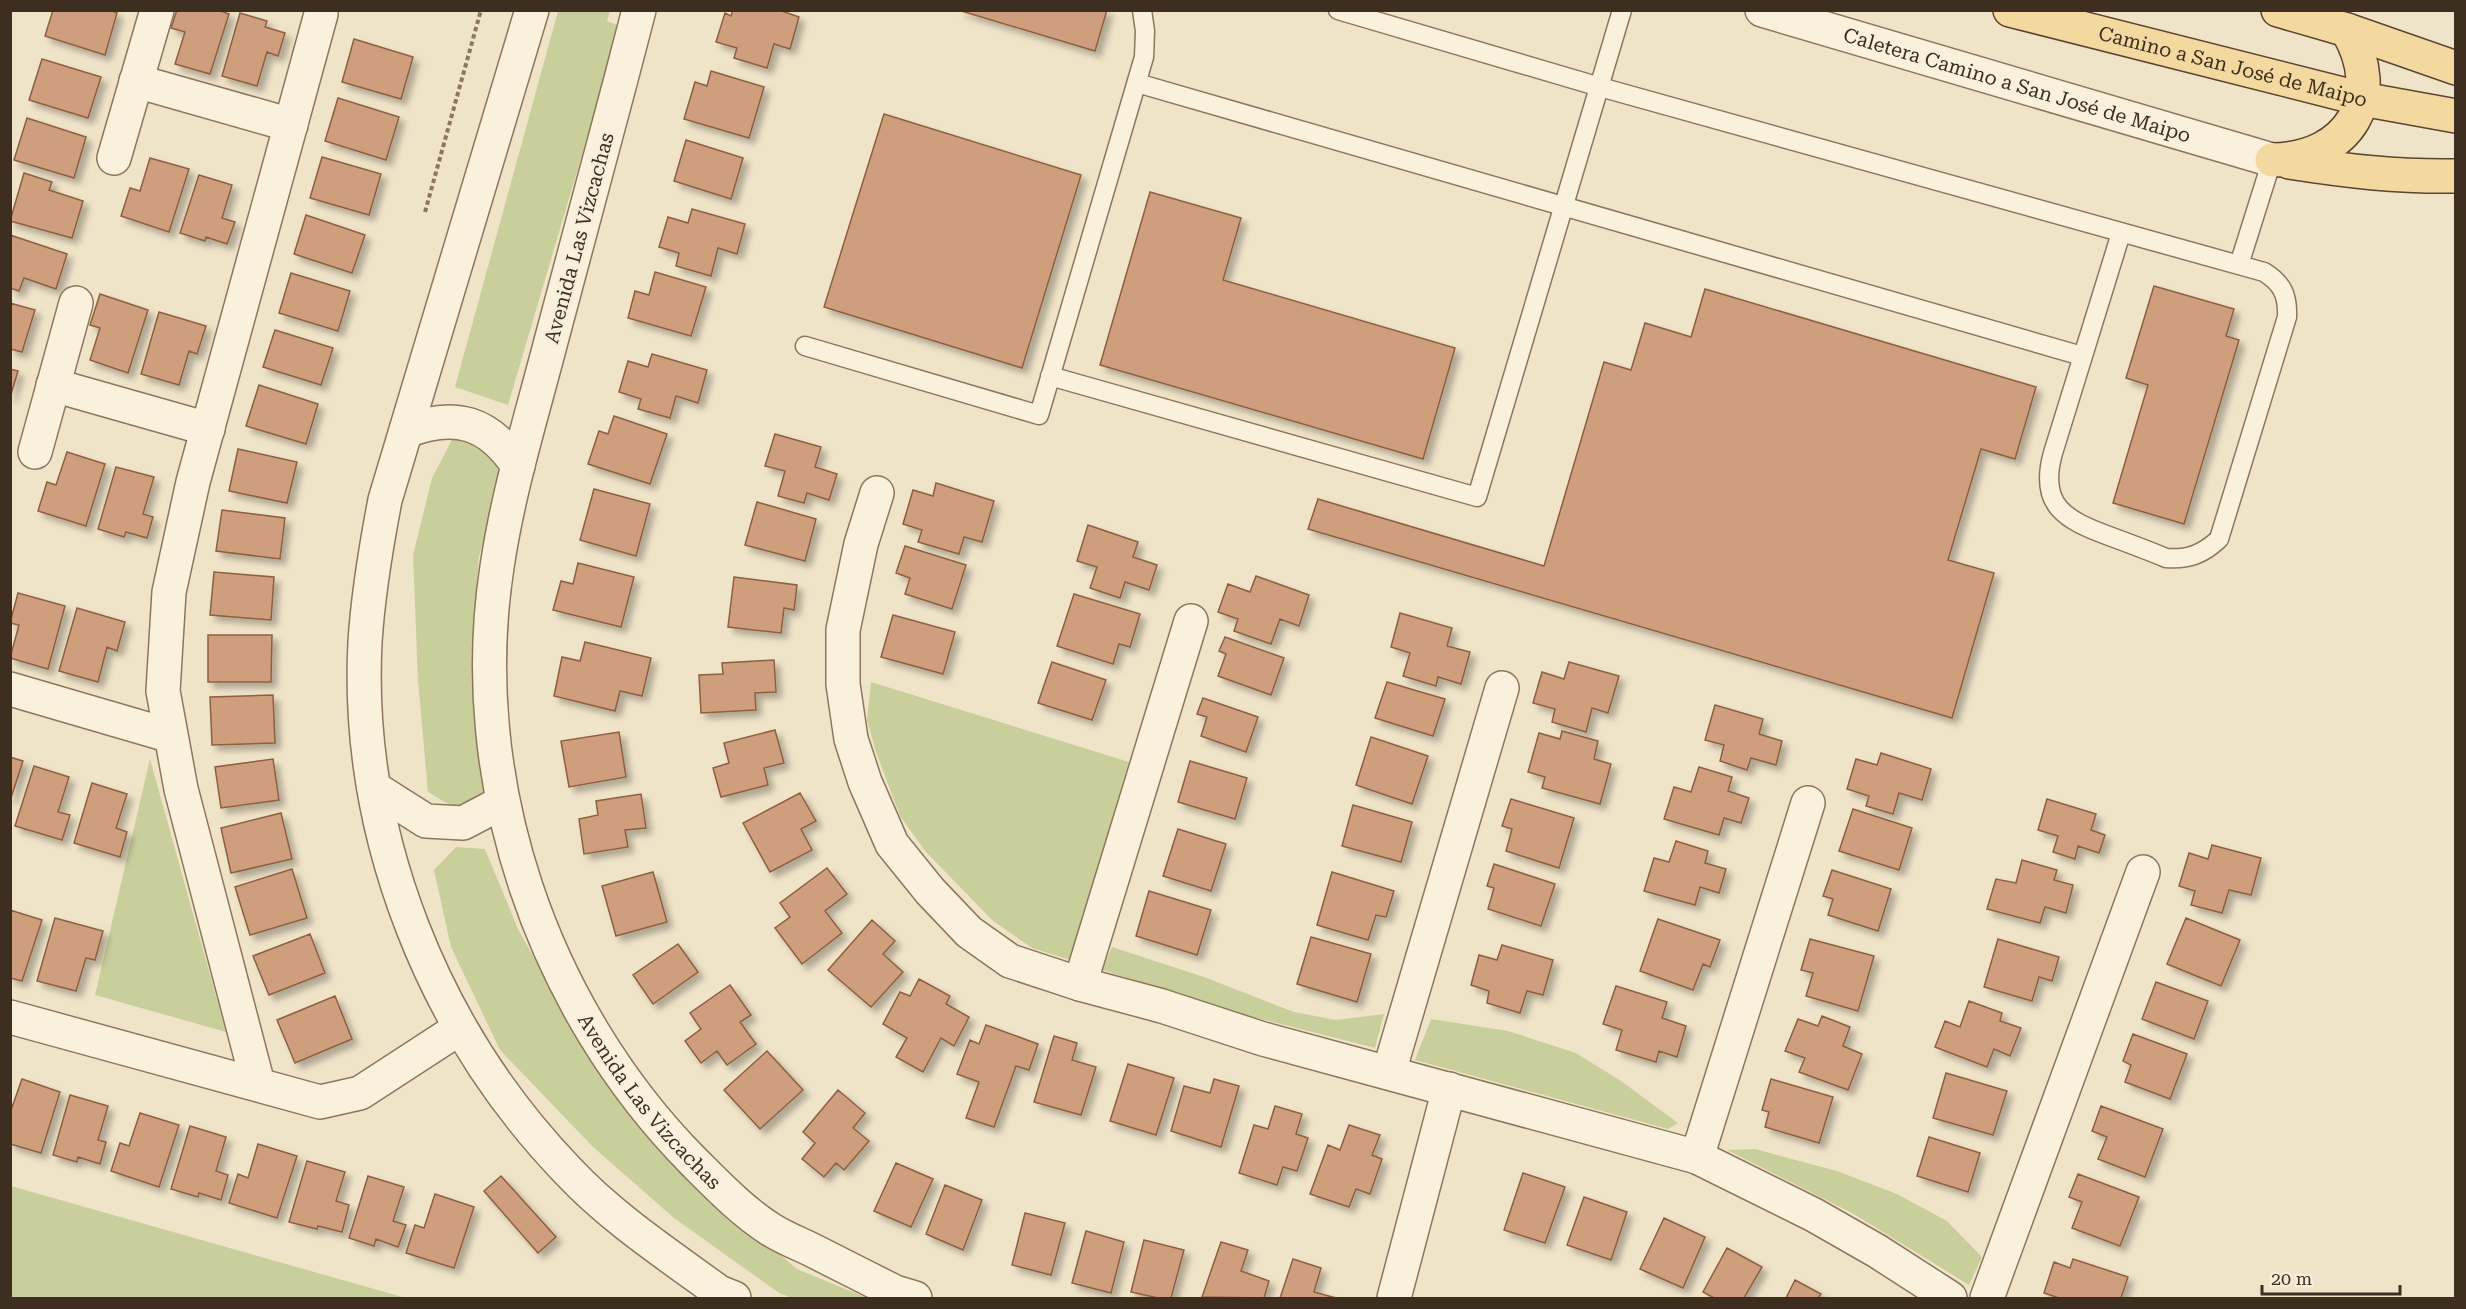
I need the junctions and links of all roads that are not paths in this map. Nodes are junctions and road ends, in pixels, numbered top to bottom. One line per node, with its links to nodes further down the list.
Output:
1 (157, 10): 13 (street)
2 (532, 10): 31 (street)
3 (639, 10): 33 (street, Avenida Las Vizcachas)
4 (1142, 10): 14 (lane)
5 (1338, 10): 15 (lane)
6 (1622, 10): 15 (lane)
7 (1762, 10): 20 (street, Caletera Camino a San José de Maipo)
8 (2010, 10): 16 (main road, Camino a San José de Maipo)
9 (2278, 10): 11 (main road)
10 (321, 14): 18 (street)
11 (2347, 30): 12 (main road); 16 (main road)
12 (2456, 68)
13 (136, 81): 18 (street); 19 (street)
14 (1137, 83): 22 (lane); 28 (lane)
15 (1599, 87): 22 (lane); 23 (lane)
16 (2362, 99): 17 (main road, Camino a San José de Maipo); 20 (main road)
17 (2456, 116)
18 (291, 125): 30 (street)
19 (114, 158)
20 (2272, 160): 21 (main road); 24 (lane)
21 (2456, 176)
22 (1564, 207): 27 (lane); 28 (lane)
23 (2121, 233): 24 (lane); 27 (lane)
24 (2240, 266): 27 (lane)
25 (76, 303): 29 (street)
26 (806, 346): 28 (lane)
27 (2082, 356)
28 (1050, 376)
29 (52, 385): 30 (street); 32 (street)
30 (208, 429): 38 (street)
31 (406, 431): 33 (street); 39 (street)
32 (35, 452)
33 (518, 466): 40 (street, Avenida Las Vizcachas)
34 (878, 493): 43 (street)
35 (1191, 621): 43 (street)
36 (1502, 688): 46 (street)
37 (10, 689): 38 (street)
38 (171, 736): 47 (street)
39 (374, 788): 40 (street); 45 (street)
40 (503, 802): 51 (street, Avenida Las Vizcachas)
41 (1808, 803): 49 (street)
42 (2143, 872): 54 (street)
43 (1080, 984): 46 (street)
44 (10, 1017): 47 (street)
45 (460, 1028): 47 (street); 50 (street)
46 (1389, 1072): 48 (street)
47 (258, 1084)
48 (1449, 1089): 49 (street); 52 (street)
49 (1697, 1157): 53 (street)
50 (734, 1299)
51 (915, 1299)
52 (1394, 1299)
53 (1950, 1299)
54 (1987, 1299)

